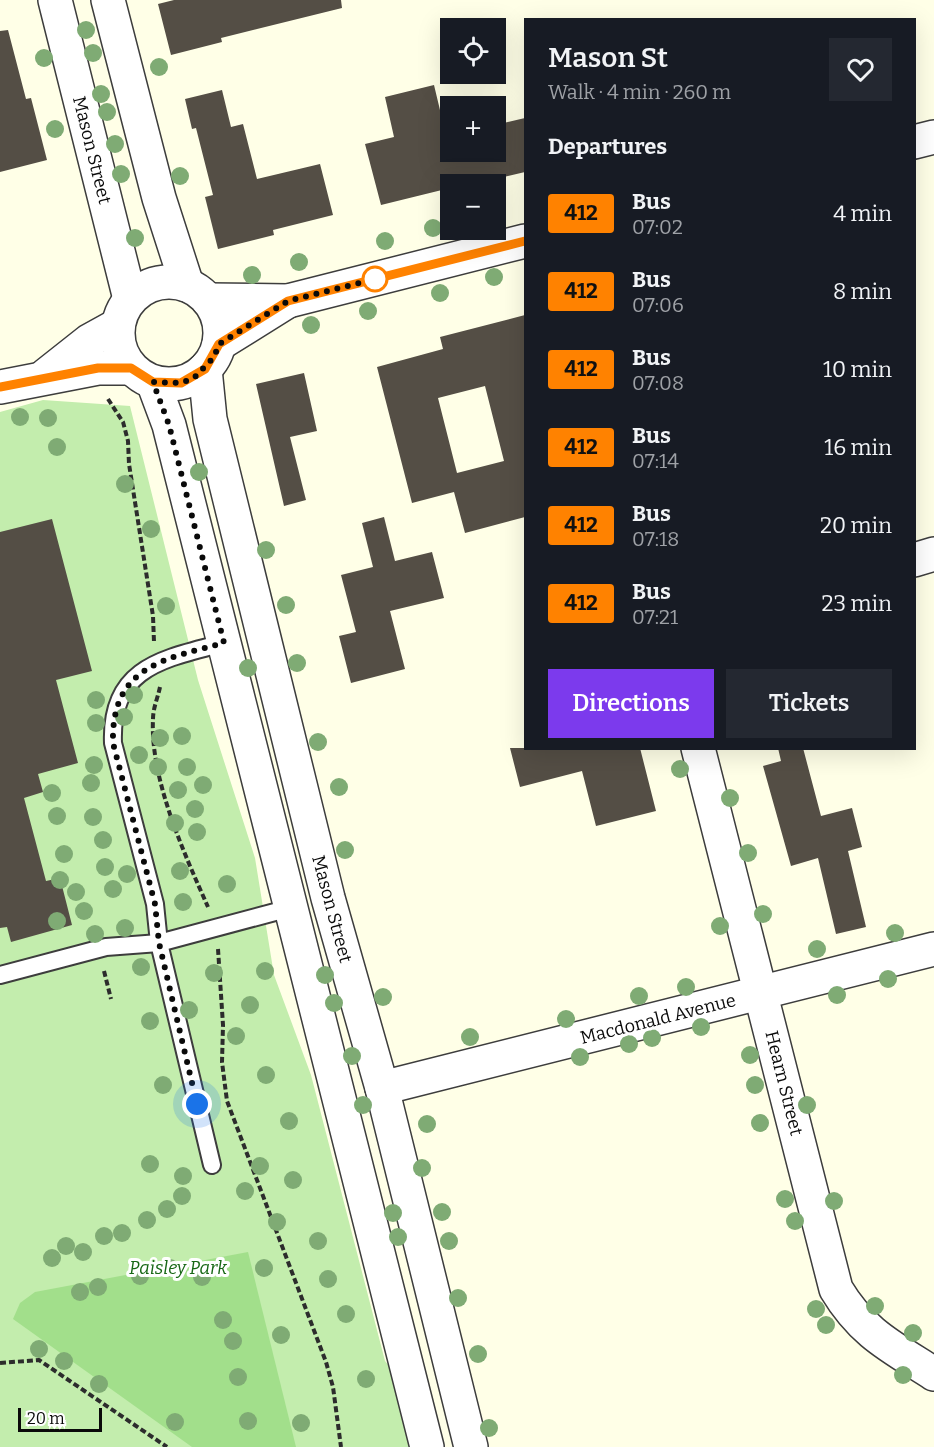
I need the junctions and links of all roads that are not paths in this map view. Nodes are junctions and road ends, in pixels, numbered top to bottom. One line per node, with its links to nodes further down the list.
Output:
1 (55, 0): 8 (street, Mason Street)
2 (108, 0): 6 (street)
3 (934, 137): 4 (street)
4 (916, 142)
5 (524, 241): 7 (street)
6 (198, 292): 7 (street); 8 (street); 9 (street)
7 (288, 301): 9 (street)
8 (124, 312): 10 (street); 11 (street)
9 (212, 357): 10 (street); 17 (street, Mason Street)
10 (142, 375): 11 (street); 15 (street)
11 (44, 376): 12 (street)
12 (0, 387)
13 (934, 555): 14 (street)
14 (916, 560)
15 (224, 643): 18 (street); 19 (lane)
16 (699, 750): 22 (street, Hearn Street)
17 (328, 898): 18 (street); 23 (street, Mason Street)
18 (290, 908): 19 (lane); 26 (street)
19 (159, 943): 21 (lane); 24 (lane)
20 (934, 949): 22 (street, Macdonald Avenue)
21 (0, 975)
22 (761, 993): 23 (street, Macdonald Avenue); 25 (street, Hearn Street)
23 (382, 1089): 27 (street, Mason Street)
24 (212, 1165)
25 (934, 1374)
26 (427, 1447)
27 (471, 1447)

